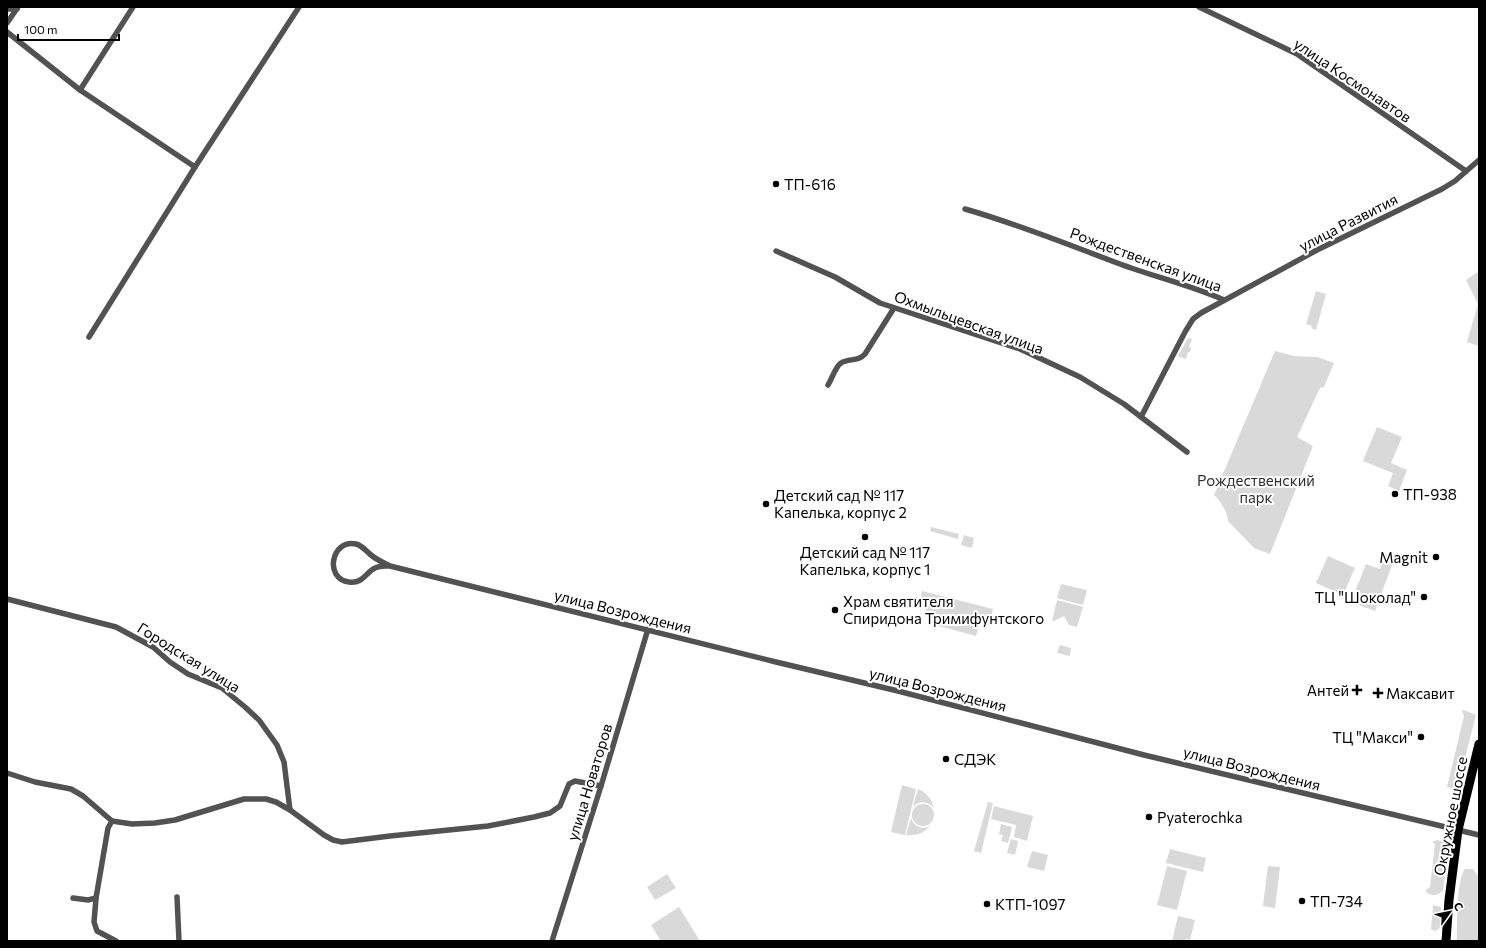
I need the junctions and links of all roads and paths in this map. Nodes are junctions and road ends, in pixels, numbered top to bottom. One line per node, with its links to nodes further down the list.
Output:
1 (133, 7): 8 (street)
2 (299, 7): 10 (street)
3 (1199, 7): 11 (street, улица Космонавтов)
4 (17, 8): 5 (street); 6 (street)
5 (7, 9)
6 (7, 23)
7 (7, 32): 8 (street)
8 (80, 90): 10 (street)
9 (1479, 160): 11 (street, улица Развития)
10 (195, 167): 16 (street)
11 (1466, 171): 14 (street, улица Развития)
12 (965, 210): 14 (street, Рождественская улица)
13 (776, 251): 15 (street, Охмыльцевская улица)
14 (1224, 300): 18 (street, Рождественская улица)
15 (894, 308): 17 (street); 18 (street, Охмыльцевская улица)
16 (89, 337)
17 (828, 385)
18 (1141, 417): 19 (street, Охмыльцевская улица)
19 (1187, 452)
20 (390, 566): 20 (street, улица Возрождения); 22 (street, улица Возрождения)
21 (7, 599): 26 (street, Городская улица)
22 (648, 629): 25 (street, улица Новаторов); 28 (street, улица Возрождения)
23 (1479, 744): 28 (main road, Окружное шоссе)
24 (7, 773): 27 (street)
25 (601, 786): 26 (street); 35 (street, улица Новаторов)
26 (290, 810): 27 (street)
27 (112, 822): 32 (street)
28 (1458, 830): 29 (street, улица Возрождения); 36 (main road, Окружное шоссе)
29 (1479, 835)
30 (177, 897): 34 (street)
31 (73, 898): 32 (street)
32 (96, 898): 33 (street)
33 (116, 941)
34 (179, 941)
35 (552, 941)
36 (1446, 941)

